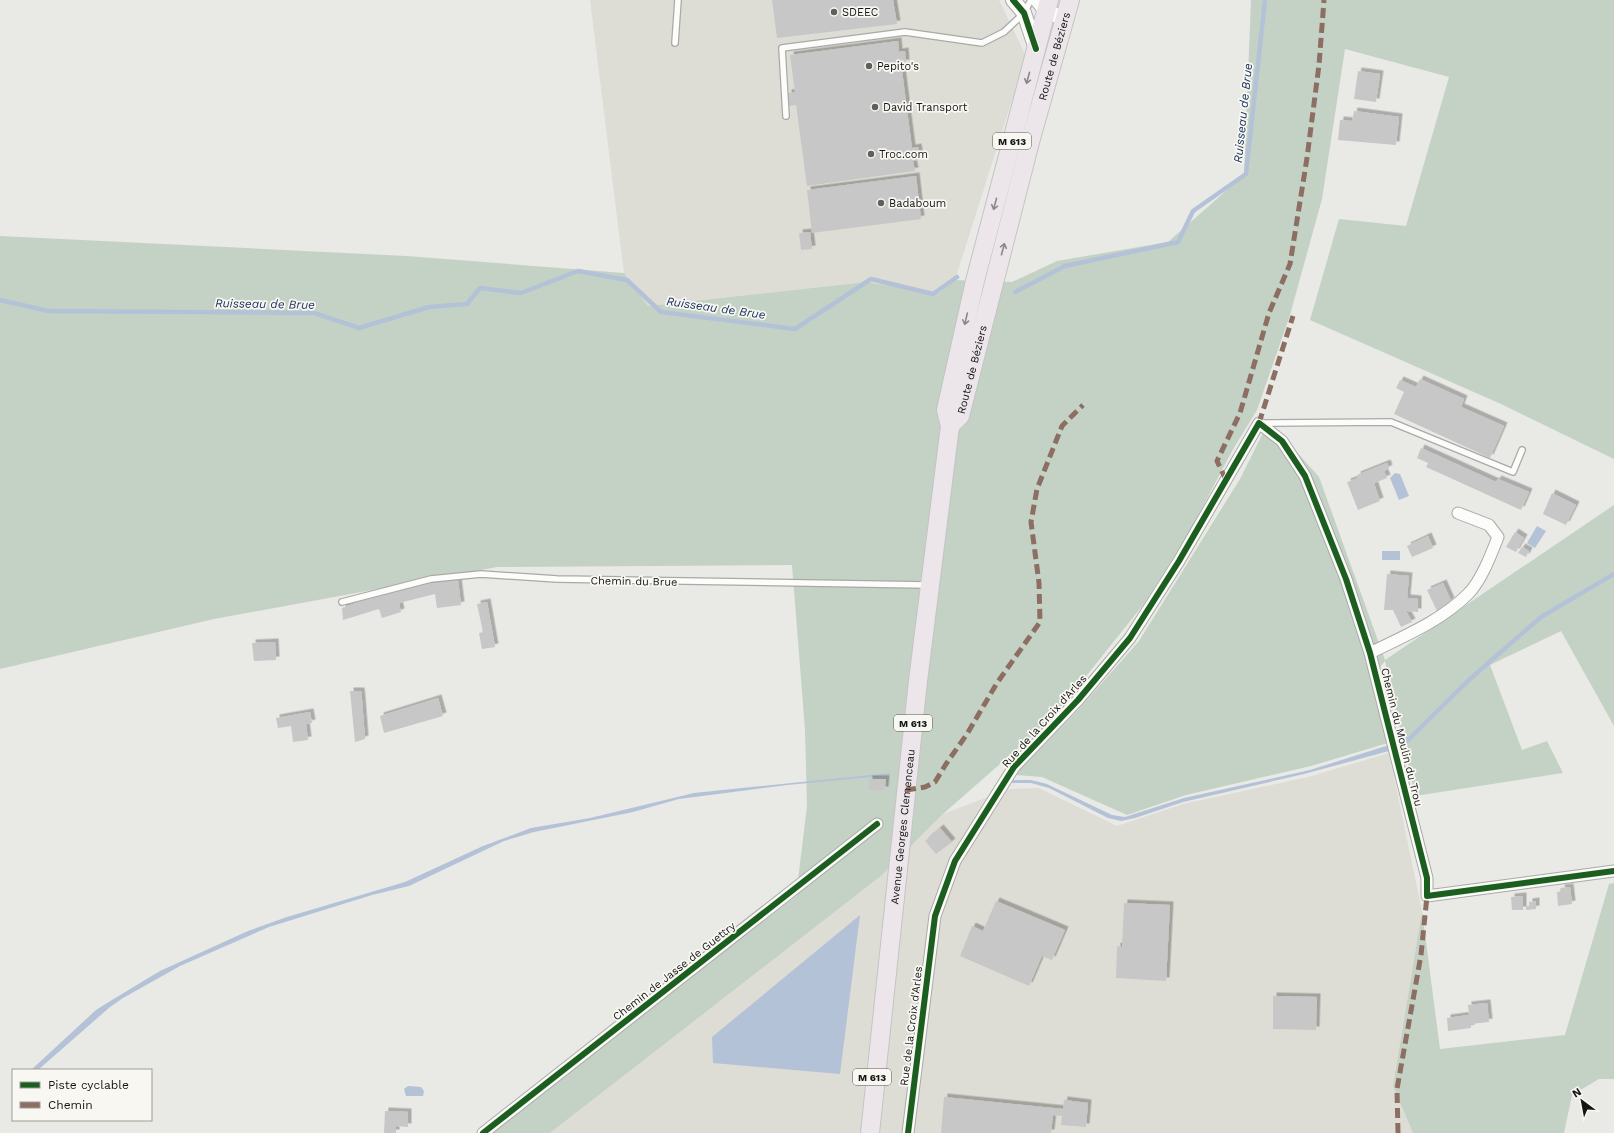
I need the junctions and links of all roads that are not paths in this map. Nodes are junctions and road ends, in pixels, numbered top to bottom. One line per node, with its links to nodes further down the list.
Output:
1 (678, 0): 8 (lane)
2 (1013, 0): 6 (street)
3 (1030, 0): 6 (lane)
4 (1070, 0): 7 (main road, Route de Béziers / M 613)
5 (1044, 4): 6 (street); 7 (street); 9 (main road, Route de Béziers / M 613)
6 (1024, 13): 9 (street); 10 (lane)
7 (1065, 19): 12 (main road, Route de Béziers / M 613, one-way to 7)
8 (675, 43)
9 (1036, 49): 12 (main road, Route de Béziers / M 613, one-way to 12)
10 (786, 116)
11 (1259, 423): 13 (lane); 17 (street, Chemin du Moulin du Trou); 24 (street, Rue de la Croix d'Arles)
12 (950, 426): 15 (main road, Avenue Georges Clemenceau / M 613)
13 (1522, 450)
14 (1458, 513): 17 (street)
15 (929, 585): 16 (lane, Chemin du Brue); 20 (main road, Avenue Georges Clemenceau / M 613)
16 (342, 602)
17 (1370, 653): 19 (street, Chemin du Moulin du Trou)
18 (877, 824): 21 (street, Chemin de Jasse de Guettry)
19 (1614, 872)
20 (882, 1021): 22 (main road, M 613); 23 (main road, Avenue Georges Clemenceau / M 613)
21 (483, 1133)
22 (862, 1133)
23 (870, 1133)
24 (908, 1133)

